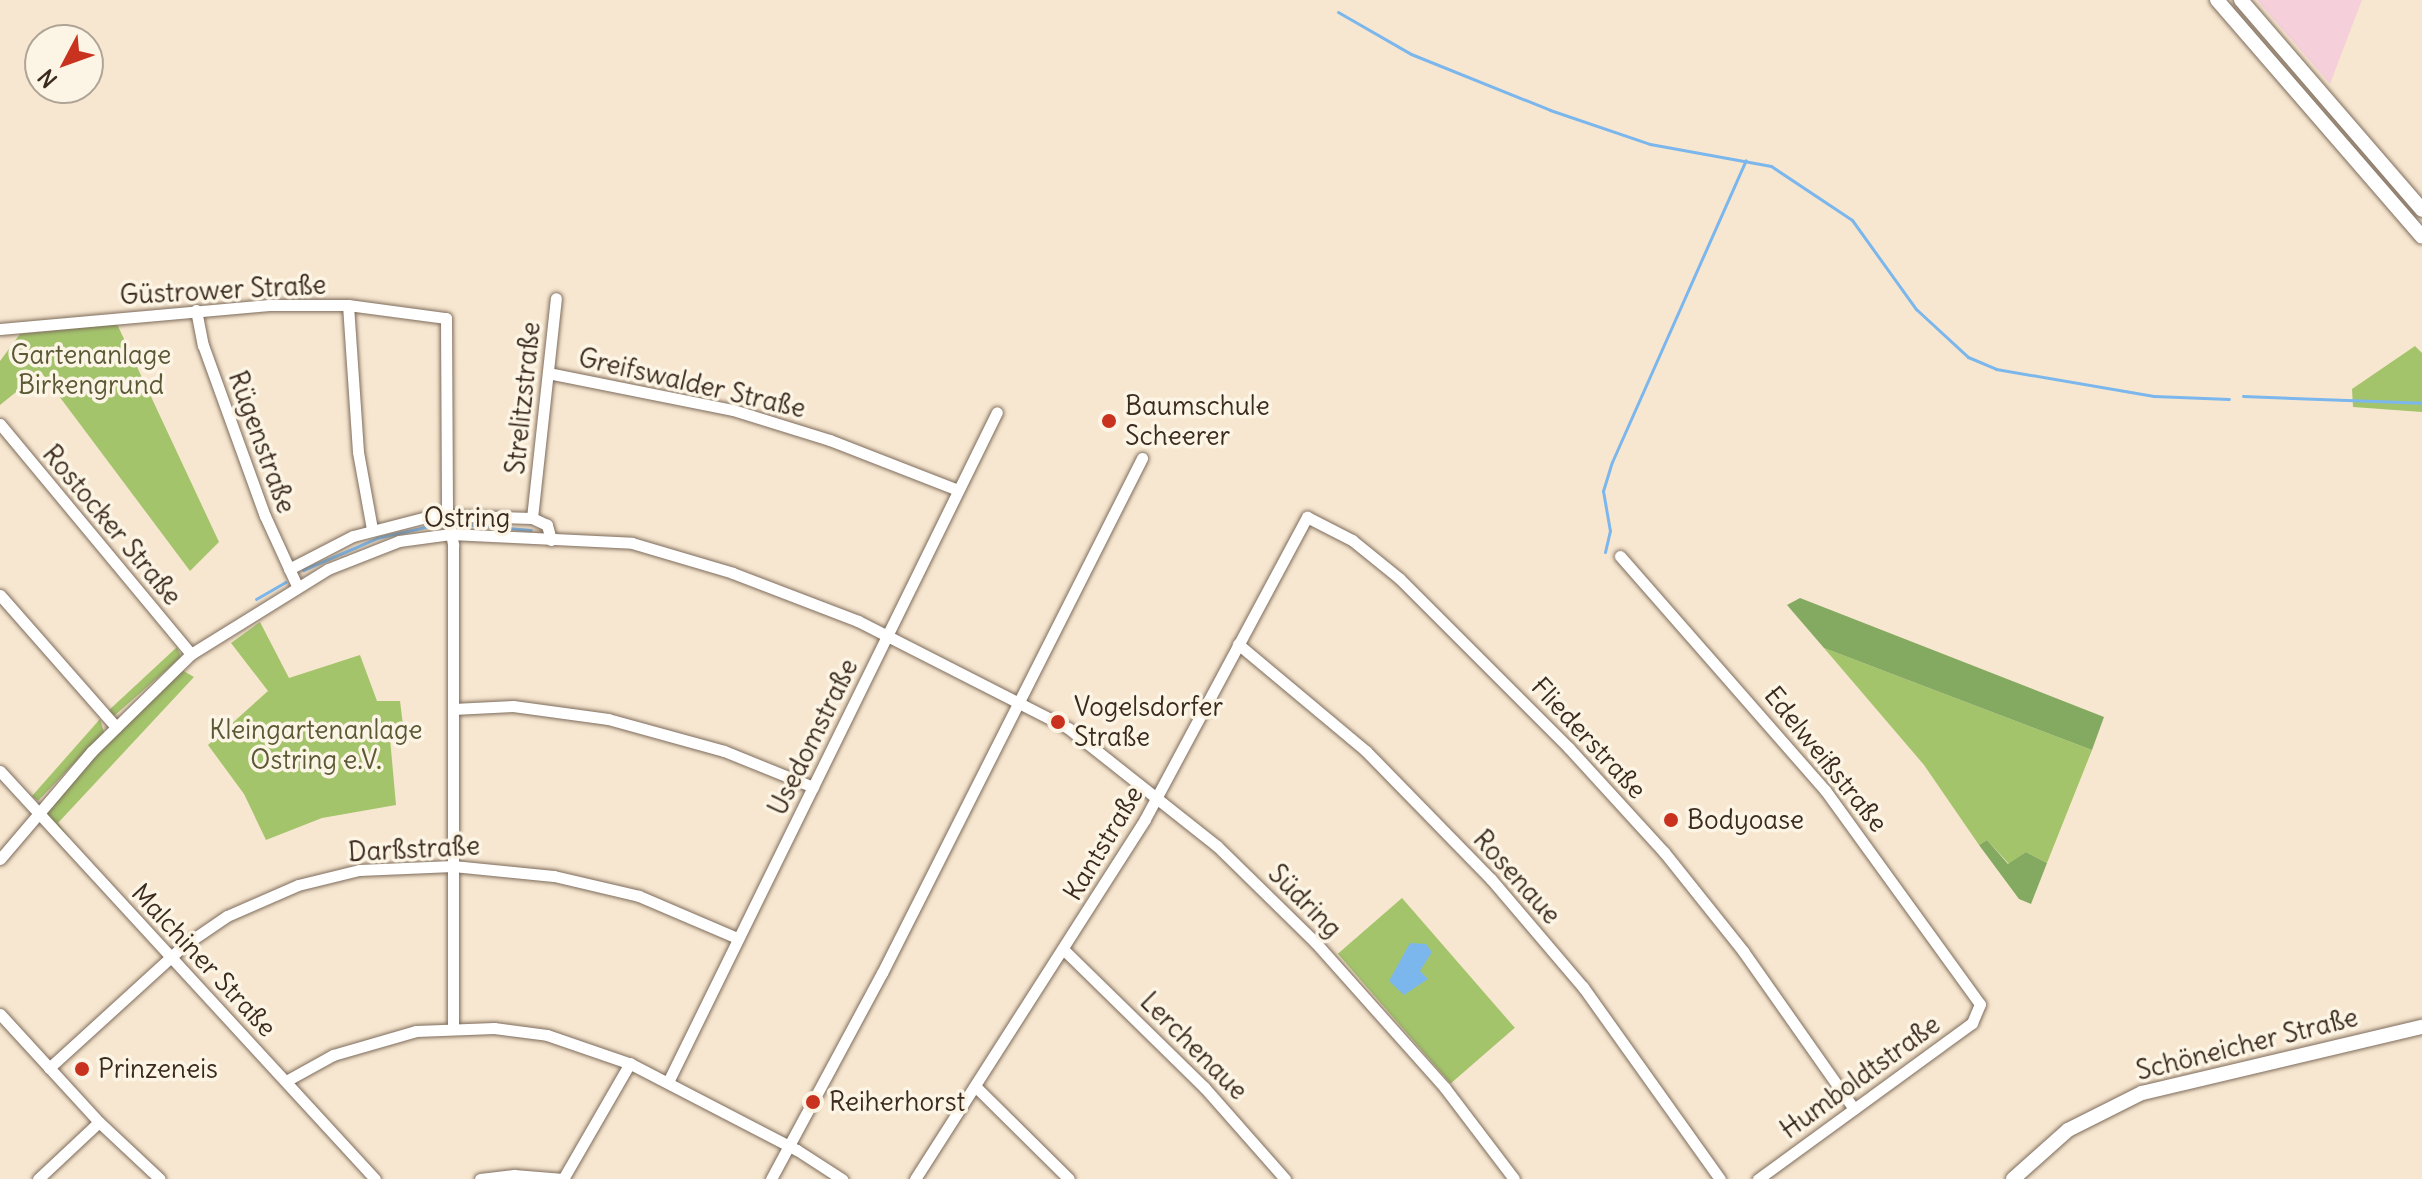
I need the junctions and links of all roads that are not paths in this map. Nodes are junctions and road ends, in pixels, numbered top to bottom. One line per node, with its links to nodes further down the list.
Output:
1 (2217, 0): 4 (main road)
2 (2241, 0): 3 (main road)
3 (2422, 210)
4 (2422, 237)
5 (556, 298): 9 (street, Strelitzstraße)
6 (348, 305): 7 (street, Güstrower Straße); 14 (street, Güstrower Straße); 17 (street)
7 (196, 310): 8 (street, Güstrower Straße); 21 (street, Rügenstraße)
8 (0, 329)
9 (548, 373): 13 (street, Greifswalder Straße); 16 (street, Strelitzstraße)
10 (997, 412): 13 (street, Usedomstraße)
11 (0, 424): 26 (street, Rostocker Straße)
12 (1142, 458): 27 (street)
13 (958, 490): 24 (street, Usedomstraße)
14 (447, 513): 16 (street, Ostring); 17 (street, Ostring); 18 (street)
15 (1307, 517): 25 (street, Kantstraße); 48 (street, Fliederstraße)
16 (532, 518): 19 (street)
17 (372, 529): 21 (street, Ostring)
18 (451, 534): 19 (street, Ostring); 22 (street, Ostring); 28 (street)
19 (551, 540): 24 (street, Ostring)
20 (1620, 556): 39 (street, Edelweißstraße)
21 (289, 569): 22 (street, Rügenstraße)
22 (297, 586): 26 (street, Ostring)
23 (0, 595): 29 (street)
24 (888, 634): 27 (street, Ostring); 31 (street, Usedomstraße)
25 (1238, 644): 32 (street, Kantstraße); 62 (street, Rosenaue)
26 (191, 654): 29 (street, Ostring)
27 (1021, 700): 32 (street, Südring); 50 (street)
28 (453, 709): 31 (street); 35 (street)
29 (116, 727): 33 (street, Ostring)
30 (0, 771): 33 (street, Malchiner Straße)
31 (813, 787): 36 (street, Usedomstraße)
32 (1157, 797): 37 (street, Kantstraße); 61 (street, Südring)
33 (38, 812): 34 (street, Ostring); 38 (street, Malchiner Straße)
34 (0, 859)
35 (453, 866): 36 (street, Darßstraße); 38 (street, Darßstraße); 42 (street)
36 (737, 938): 46 (street, Usedomstraße)
37 (1064, 950): 47 (street, Kantstraße); 60 (street, Lerchenaue)
38 (171, 956): 44 (street, Darßstraße); 45 (street, Malchiner Straße)
39 (1980, 1004): 48 (street, Humboldtstraße)
40 (0, 1014): 44 (street)
41 (2422, 1027): 64 (main road, Schöneicher Straße)
42 (453, 1028): 43 (street); 45 (street)
43 (630, 1063): 46 (street); 55 (street)
44 (49, 1068): 49 (street)
45 (286, 1081): 53 (street, Malchiner Straße)
46 (668, 1082): 50 (street)
47 (977, 1088): 58 (street, Kantstraße); 59 (street)
48 (1854, 1109): 63 (street, Humboldtstraße)
49 (99, 1122): 51 (street); 52 (street)
50 (789, 1146): 56 (street); 57 (street)
51 (38, 1179)
52 (160, 1179)
53 (375, 1179)
54 (480, 1179): 55 (street)
55 (563, 1179)
56 (771, 1179)
57 (842, 1179)
58 (915, 1179)
59 (1069, 1179)
60 (1285, 1179)
61 (1514, 1179)
62 (1720, 1179)
63 (1758, 1179)
64 (2013, 1179)

